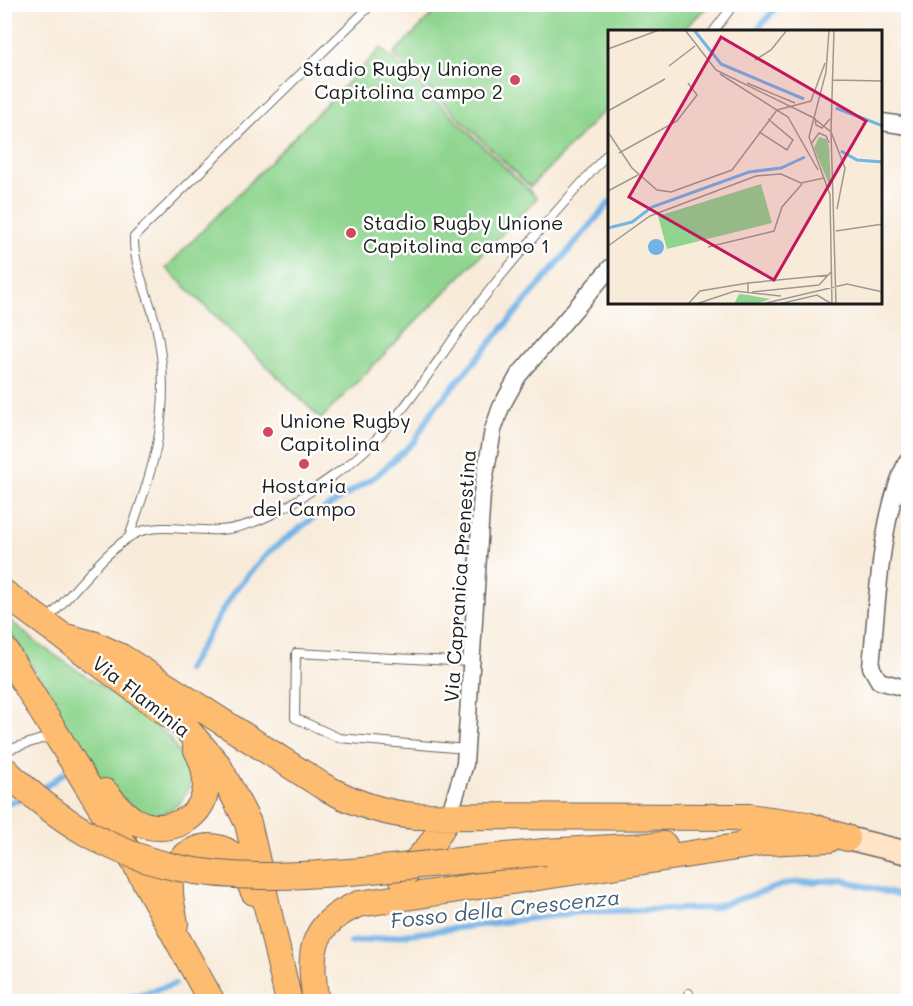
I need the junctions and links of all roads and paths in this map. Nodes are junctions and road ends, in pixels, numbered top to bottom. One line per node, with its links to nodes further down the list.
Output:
1 (372, 4): 9 (lane)
2 (734, 4): 3 (lane)
3 (714, 30)
4 (883, 122): 5 (street)
5 (909, 126)
6 (608, 153): 9 (lane)
7 (608, 270): 14 (street, Via Capranica Prenestina)
8 (909, 460): 15 (street)
9 (129, 537): 11 (lane)
10 (4, 593): 11 (main road, Via Flaminia)
11 (45, 622): 12 (main road, Via Flaminia)
12 (66, 637): 16 (main road, Via Flaminia); 22 (main road)
13 (4, 649): 17 (main road)
14 (472, 662): 18 (street, Via Capranica Prenestina); 18 (lane)
15 (909, 689)
16 (183, 725): 20 (main road); 27 (main road, Via Flaminia)
17 (57, 734): 19 (lane); 20 (main road)
18 (467, 749): 22 (street, Via Capranica Prenestina)
19 (4, 751)
20 (78, 768): 28 (main road)
21 (4, 769): 24 (main road, bridge)
22 (449, 816): 23 (main road); 26 (main road)
23 (847, 838): 24 (main road); 25 (street)
24 (763, 843): 26 (main road)
25 (909, 853)
26 (370, 901): 32 (main road)
27 (270, 924): 28 (main road); 31 (main road, Via Flaminia)
28 (177, 939): 30 (main road)
29 (689, 993): 33 (lane)
30 (212, 1002)
31 (289, 1002)
32 (316, 1002)
33 (684, 1002)

